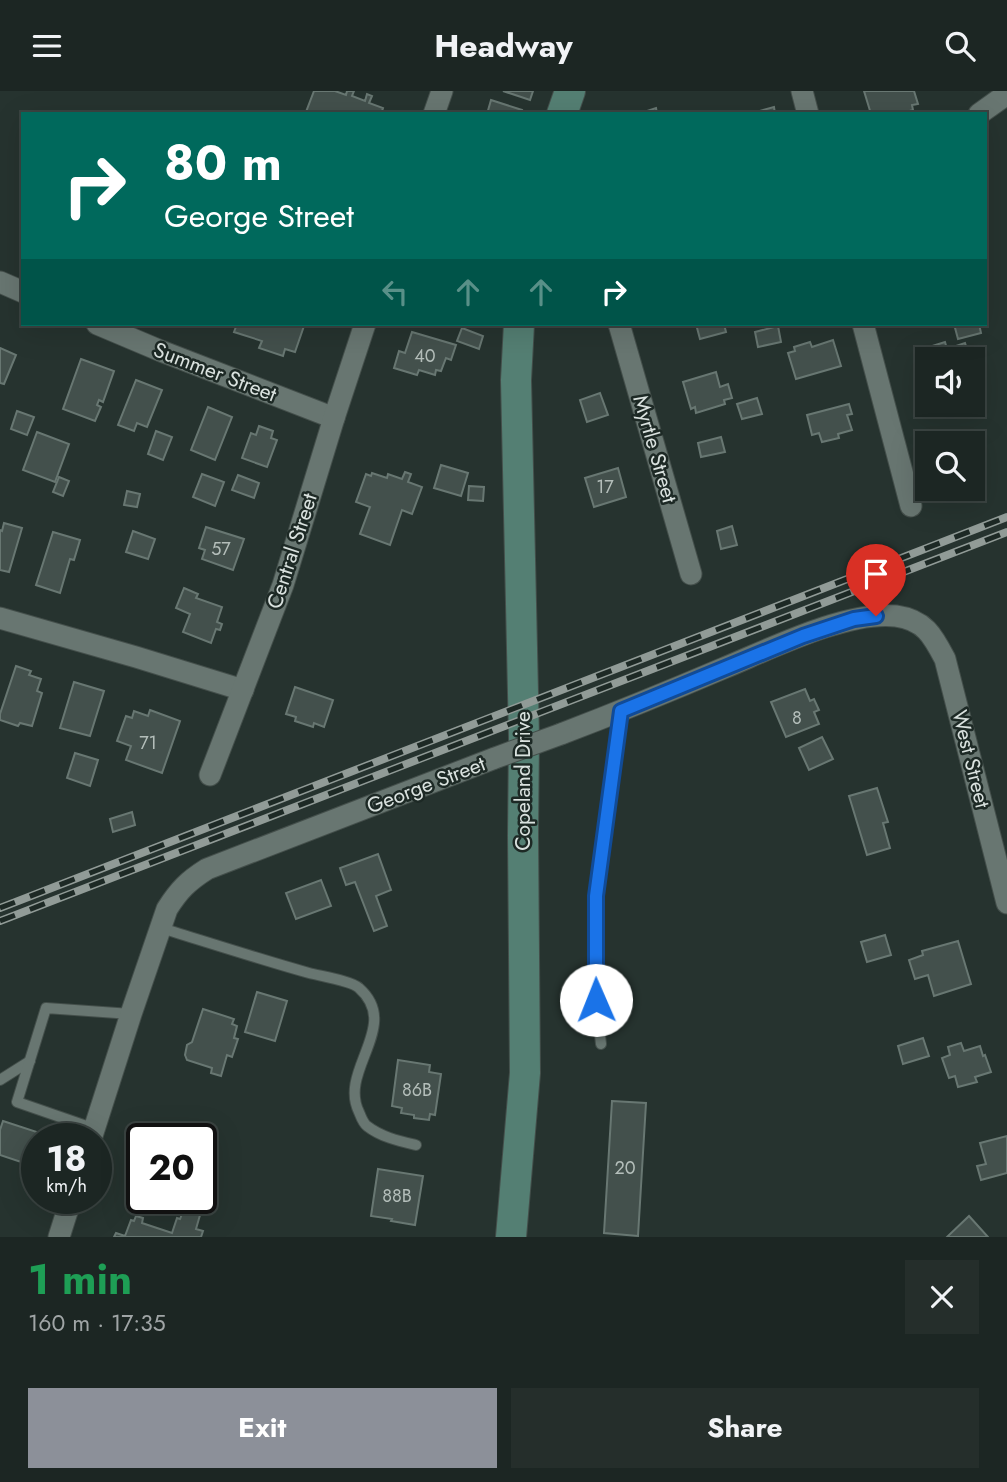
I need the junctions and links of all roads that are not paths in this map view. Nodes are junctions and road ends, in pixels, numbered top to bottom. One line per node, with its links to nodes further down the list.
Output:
1 (442, 91): 5 (street)
2 (570, 91): 6 (main road)
3 (802, 91): 7 (street)
4 (1007, 94): 8 (street)
5 (435, 112)
6 (563, 112)
7 (807, 112)
8 (982, 112)
9 (0, 282): 10 (street)
10 (21, 291)
11 (102, 326): 16 (street, Summer Street)
12 (364, 326): 16 (street, Central Street)
13 (519, 326): 35 (main road, Copeland Drive)
14 (620, 326): 18 (street, Myrtle Street)
15 (864, 326): 17 (street)
16 (334, 418): 21 (street, Central Street)
17 (911, 506)
18 (691, 574)
19 (0, 618): 21 (street)
20 (920, 623): 22 (street, George Street); 24 (street, West Street)
21 (243, 690): 23 (street, Central Street)
22 (621, 711): 25 (street, George Street, bridge); 27 (lane)
23 (210, 775)
24 (1007, 903)
25 (161, 928): 26 (street); 32 (lane)
26 (131, 1014): 28 (lane); 31 (street)
27 (601, 1044)
28 (30, 1061): 29 (lane); 30 (lane)
29 (0, 1080)
30 (67, 1123)
31 (96, 1123)
32 (416, 1145)
33 (66, 1214): 34 (street)
34 (58, 1237)
35 (511, 1237)

